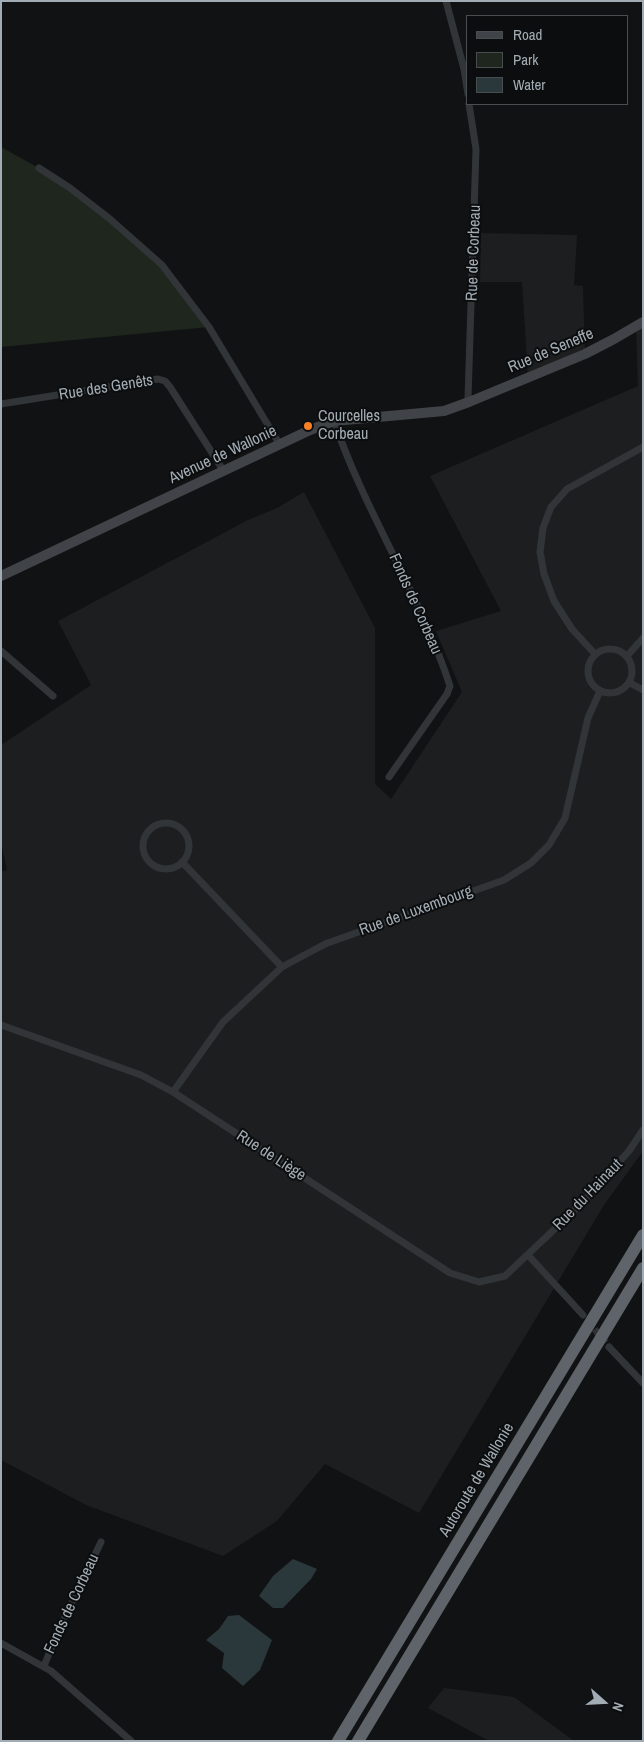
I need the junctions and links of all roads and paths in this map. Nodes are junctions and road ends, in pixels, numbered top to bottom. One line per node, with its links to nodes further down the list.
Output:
1 (446, 1): 2 (street)
2 (467, 88)
3 (469, 105): 6 (street, Rue de Corbeau)
4 (39, 168): 9 (street)
5 (643, 322): 6 (street, Rue de Seneffe)
6 (469, 402): 8 (street, Avenue de Wallonie)
7 (1, 404): 11 (street, Rue des Genêts)
8 (334, 421): 9 (street, Avenue de Wallonie); 21 (street, Fonds de Corbeau)
9 (280, 445): 11 (street, Avenue de Wallonie)
10 (643, 447): 15 (street)
11 (223, 470): 12 (street, Avenue de Wallonie)
12 (1, 576)
13 (643, 638): 16 (street)
14 (1, 651): 20 (street)
15 (595, 654): 16 (street); 19 (street)
16 (627, 656): 17 (street)
17 (630, 683): 18 (street); 19 (street)
18 (643, 690)
19 (600, 691): 23 (street, Rue de Luxembourg)
20 (53, 696)
21 (389, 777)
22 (182, 862): 22 (street); 23 (street)
23 (282, 967): 25 (street, Rue de Luxembourg)
24 (1, 1025): 25 (street, Rue de Liège)
25 (173, 1092): 28 (street, Rue de Liège)
26 (643, 1130): 28 (street, Rue du Hainaut)
27 (643, 1235): 37 (highway, Autoroute de Wallonie)
28 (528, 1255): 30 (street)
29 (643, 1268): 38 (highway, Autoroute de Wallonie)
30 (583, 1315)
31 (609, 1347): 32 (street)
32 (643, 1383)
33 (101, 1542): 35 (street, Fonds de Corbeau)
34 (1, 1643): 35 (street)
35 (44, 1666): 36 (street)
36 (131, 1741)
37 (338, 1741)
38 (358, 1741)

